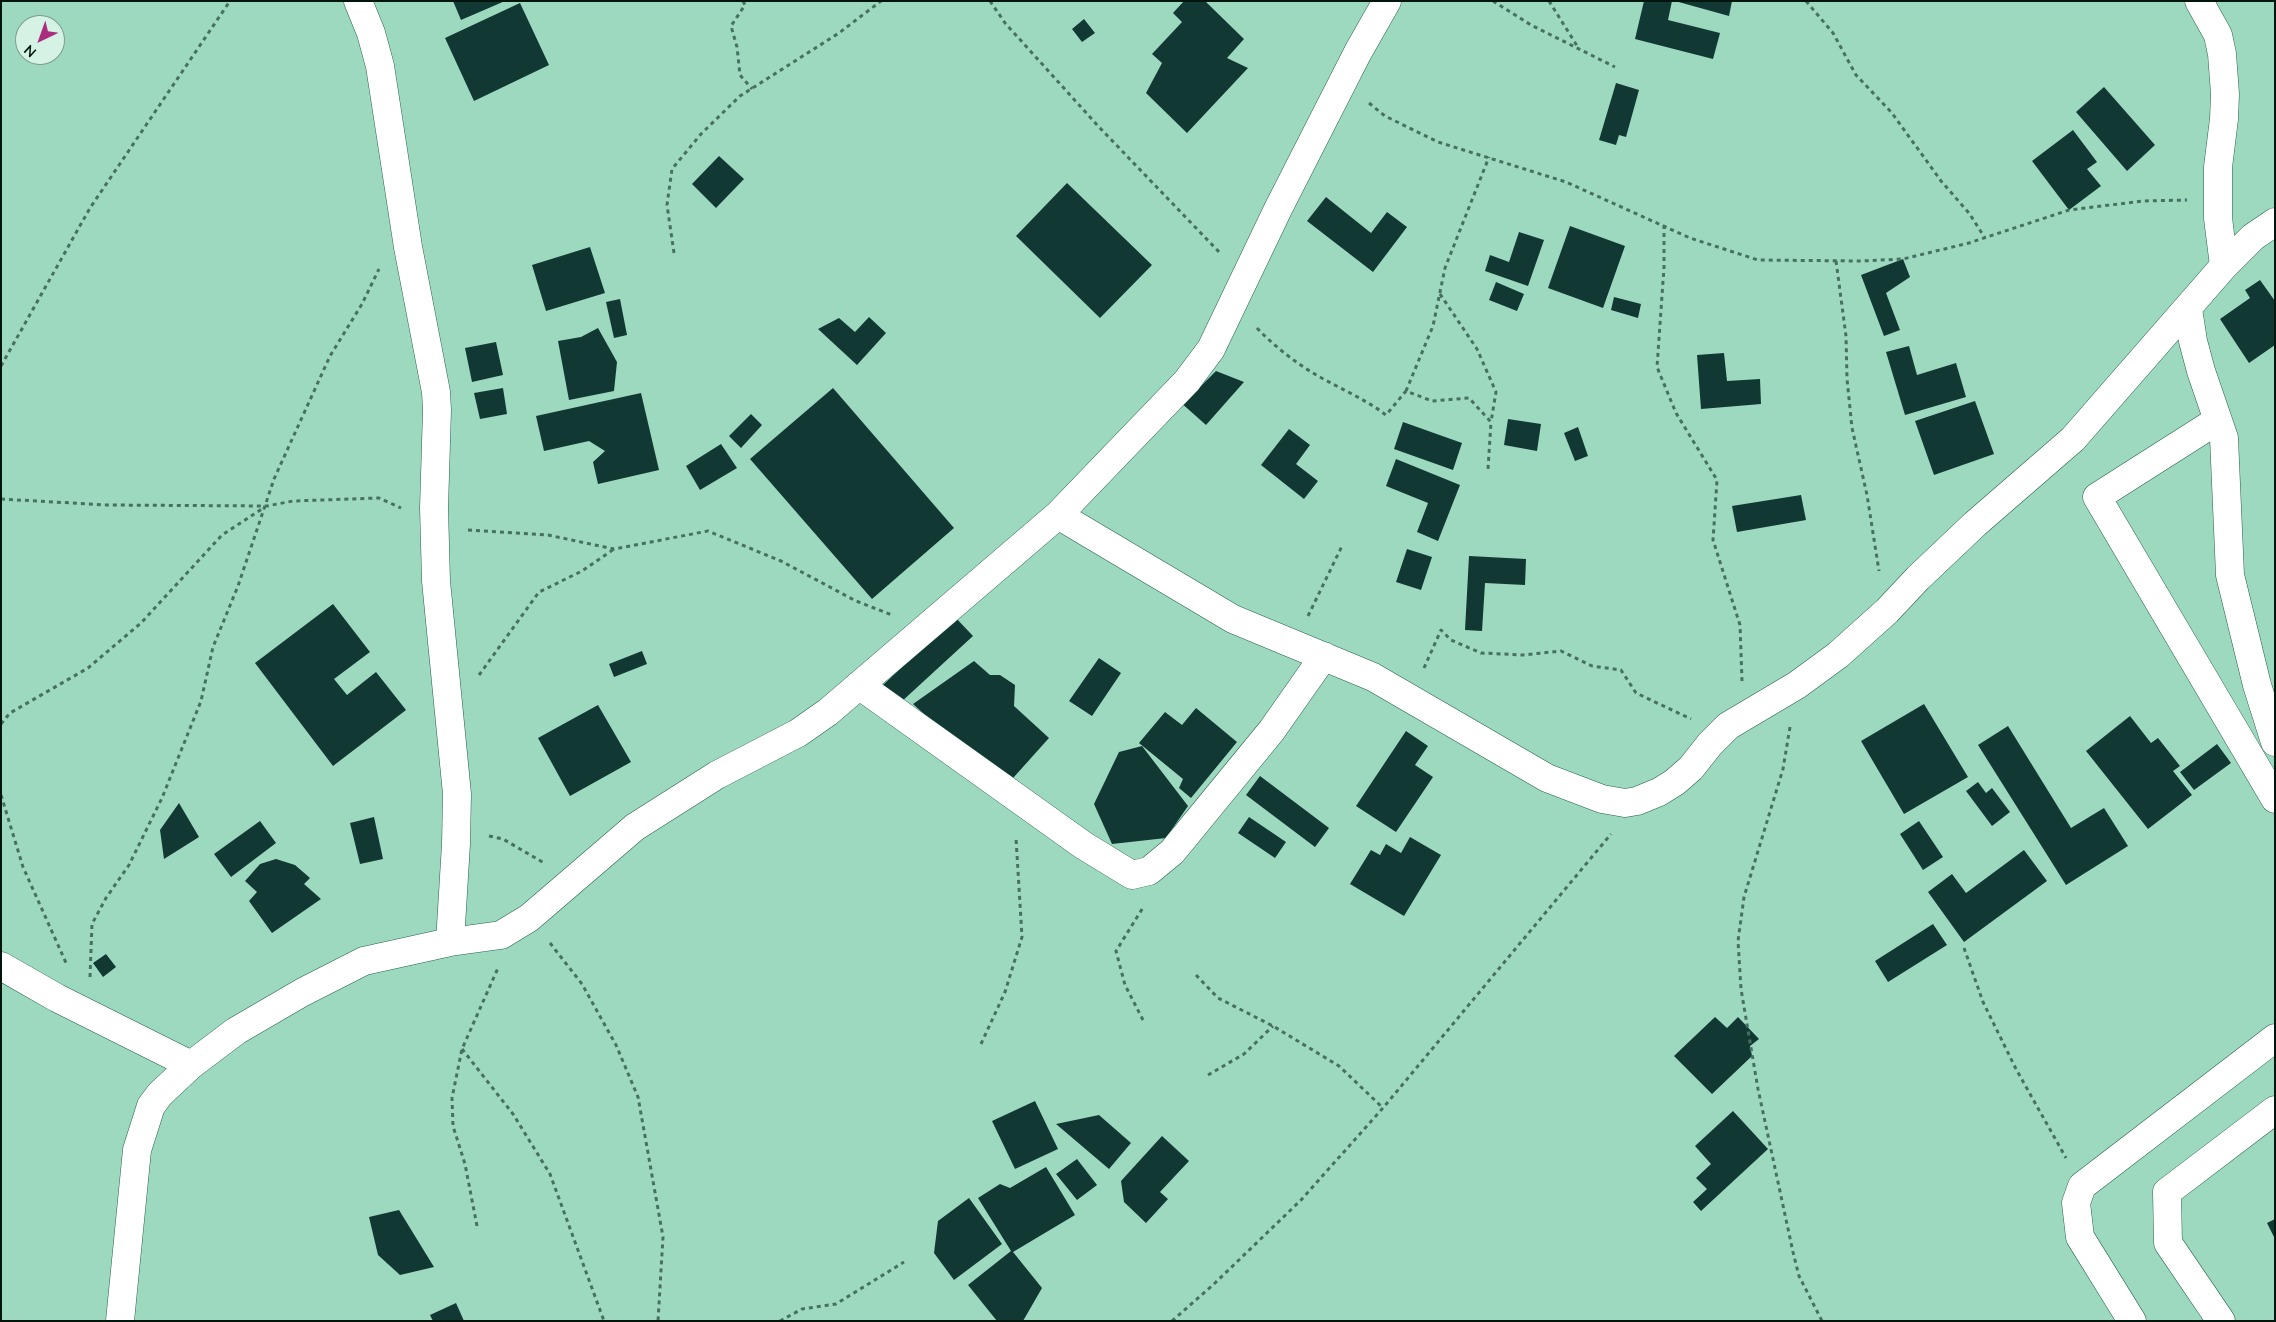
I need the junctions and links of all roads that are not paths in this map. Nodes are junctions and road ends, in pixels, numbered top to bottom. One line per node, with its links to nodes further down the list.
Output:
1 (358, 1): 13 (street)
2 (1387, 1): 8 (street)
3 (2199, 1): 5 (street)
4 (2275, 222): 5 (street)
5 (2224, 266): 6 (street)
6 (2188, 309): 7 (street); 9 (street)
7 (2218, 420): 11 (street); 12 (street)
8 (1058, 516): 9 (street); 10 (street)
9 (1324, 656): 10 (street)
10 (859, 685): 13 (street)
11 (2275, 742)
12 (2275, 798)
13 (450, 942): 16 (street)
14 (1, 966): 16 (street)
15 (2275, 1038): 19 (street)
16 (191, 1065): 18 (street)
17 (2275, 1110): 20 (street)
18 (120, 1321)
19 (2132, 1321)
20 (2221, 1321)

